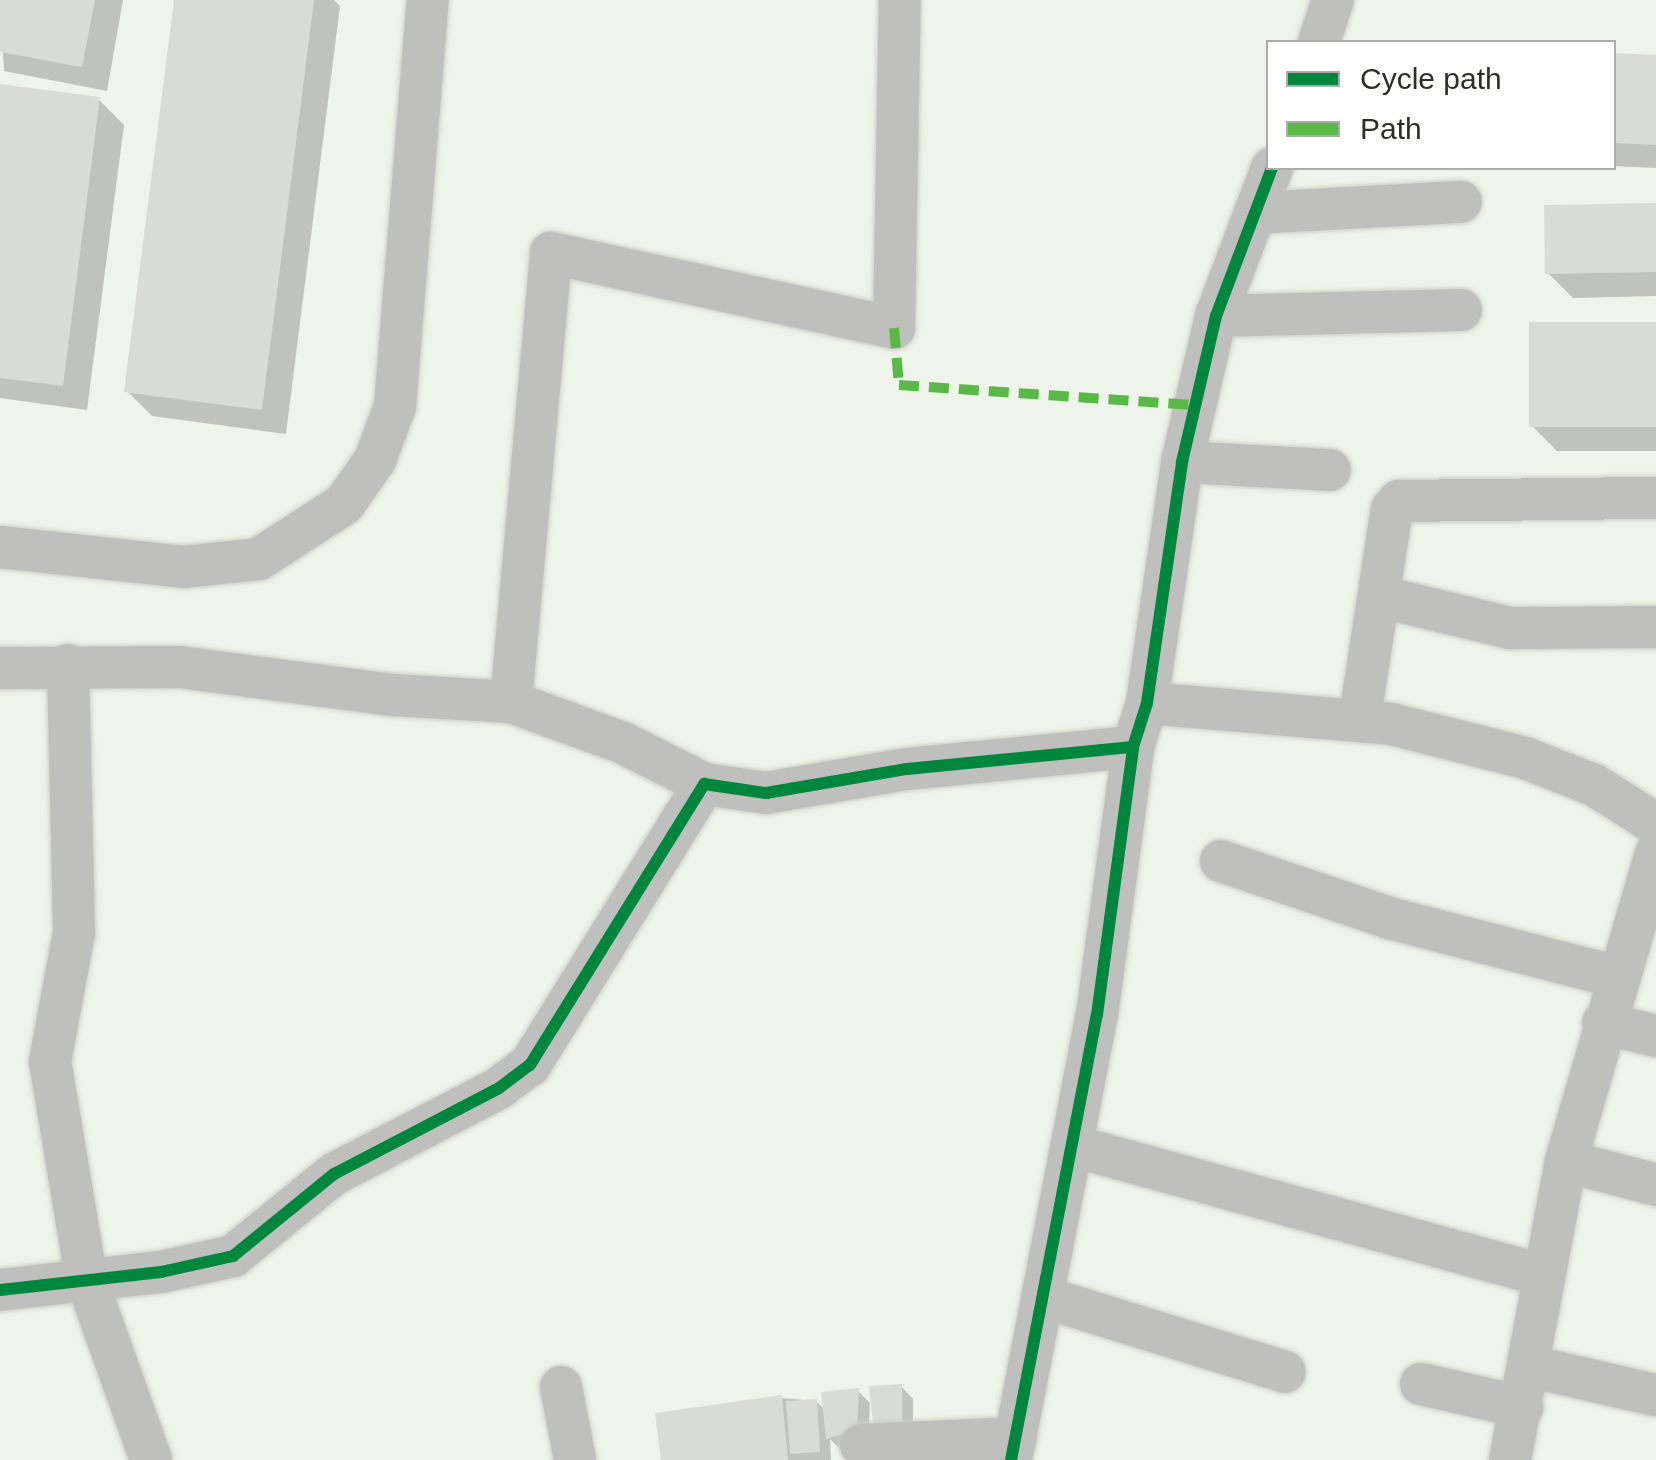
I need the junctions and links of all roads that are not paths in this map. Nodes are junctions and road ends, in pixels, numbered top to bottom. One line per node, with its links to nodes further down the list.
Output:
1 (428, 0): 13 (street)
2 (900, 0): 18 (street)
3 (1333, 0): 4 (street)
4 (1320, 40)
5 (1271, 170): 7 (street)
6 (1461, 202): 7 (street)
7 (1254, 213): 9 (street)
8 (1461, 310): 9 (street)
9 (1216, 316): 10 (street)
10 (1182, 462): 11 (street); 19 (street)
11 (1330, 470)
12 (1656, 498): 14 (street)
13 (0, 547)
14 (1382, 597): 15 (street); 20 (street)
15 (1656, 627)
16 (68, 665): 17 (street); 18 (street); 33 (street)
17 (0, 668)
18 (511, 702): 22 (street)
19 (1147, 703): 20 (street); 21 (street)
20 (1360, 717): 23 (street)
21 (1132, 747): 22 (street); 29 (street)
22 (704, 784): 33 (street)
23 (1656, 824)
24 (1656, 854): 26 (street)
25 (1220, 861): 26 (street)
26 (1617, 978): 27 (street)
27 (1602, 1023): 28 (street); 30 (street)
28 (1656, 1036)
29 (1073, 1146): 32 (street); 35 (street)
30 (1566, 1161): 31 (street); 32 (street)
31 (1656, 1185)
32 (1544, 1276): 36 (street)
33 (87, 1281): 34 (street); 44 (street)
34 (0, 1290)
35 (1043, 1298): 37 (street); 43 (street)
36 (1529, 1366): 40 (street); 41 (street)
37 (1285, 1372)
38 (1421, 1384): 41 (street)
39 (561, 1387): 45 (street)
40 (1656, 1395)
41 (1522, 1408): 46 (street)
42 (861, 1445): 43 (street)
43 (1014, 1449)
44 (151, 1460)
45 (575, 1460)
46 (1510, 1460)

